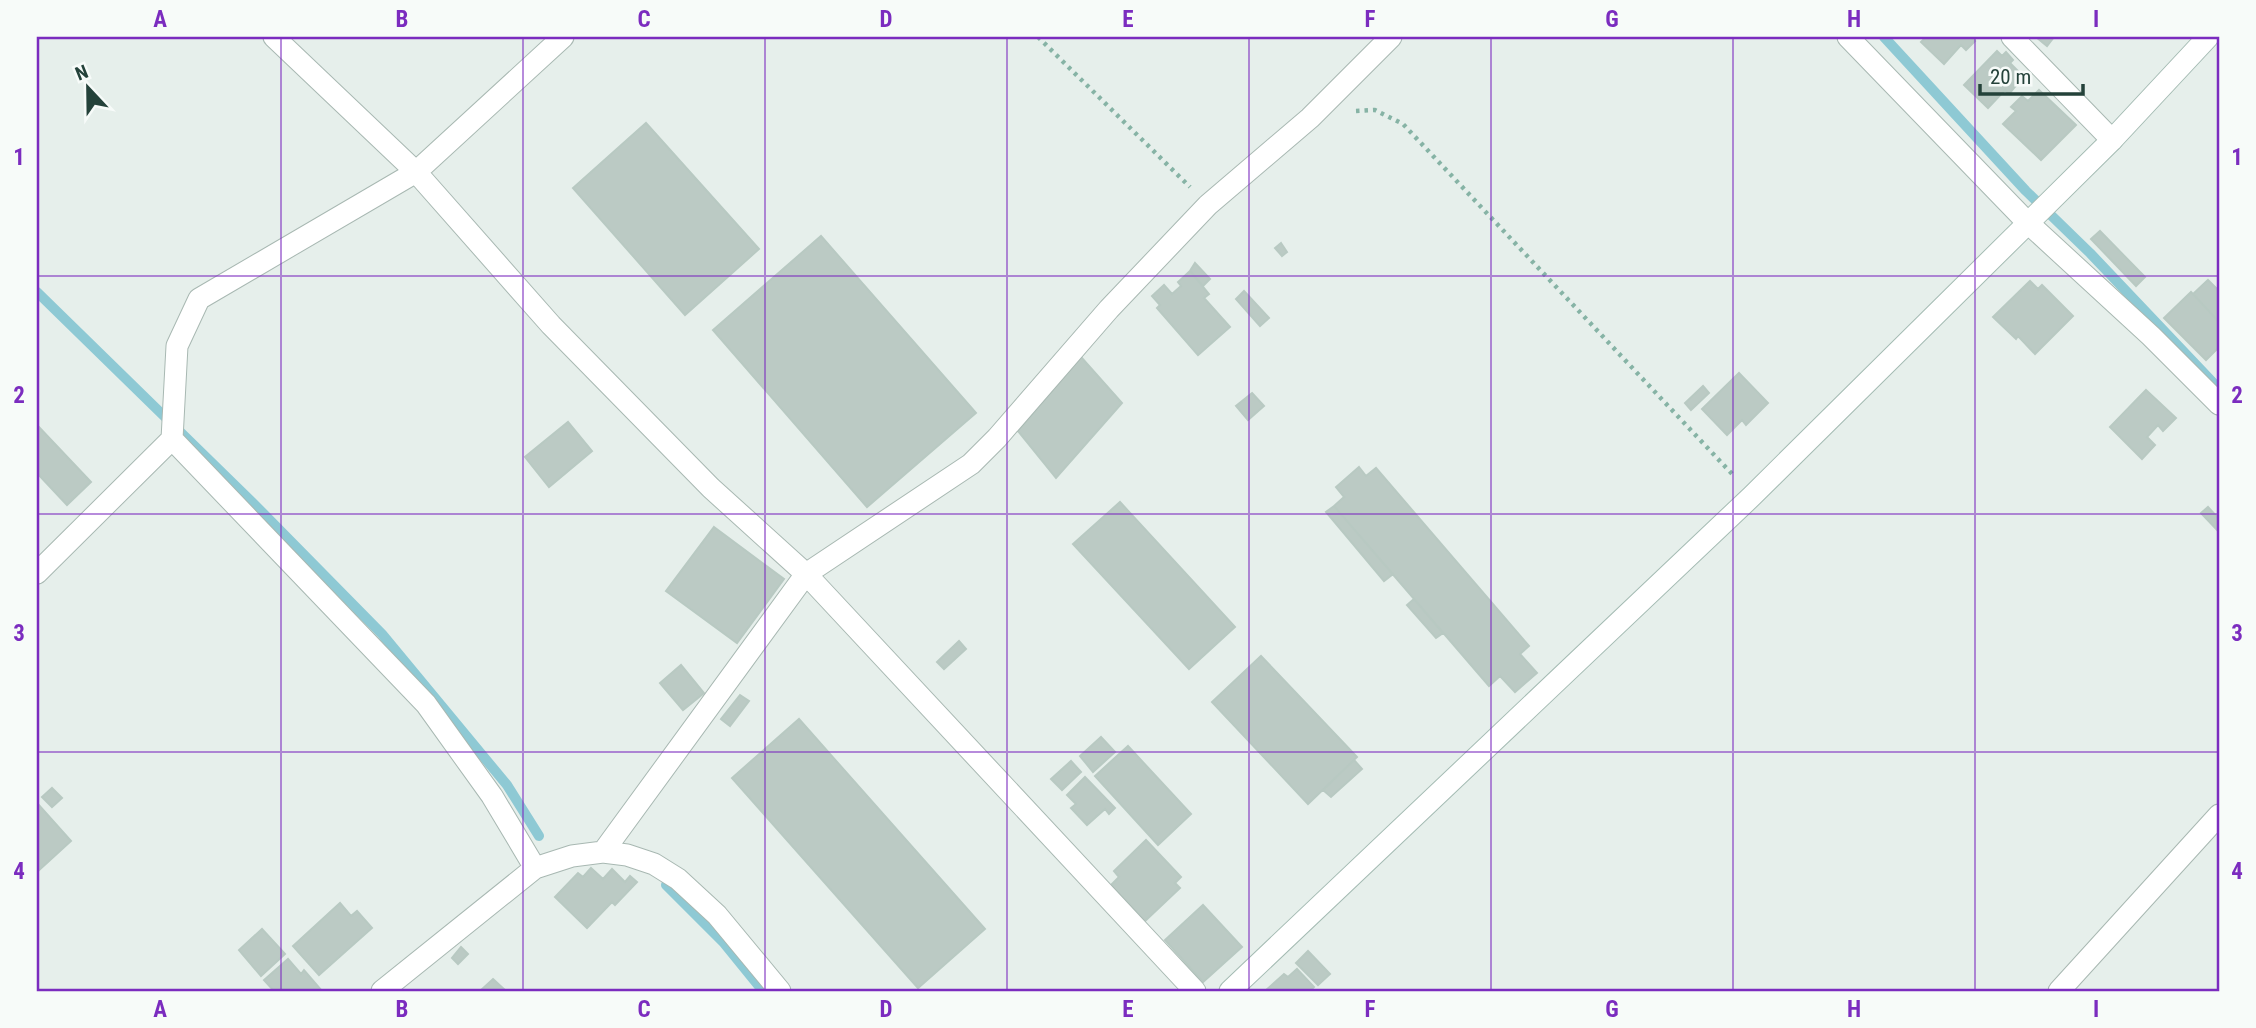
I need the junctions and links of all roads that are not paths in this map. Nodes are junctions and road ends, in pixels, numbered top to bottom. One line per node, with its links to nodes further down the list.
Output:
1 (274, 37): 8 (street)
2 (563, 37): 8 (street)
3 (1391, 37): 13 (street)
4 (1848, 37): 9 (street)
5 (2012, 37): 7 (street)
6 (2208, 37): 7 (street)
7 (2112, 140): 9 (street)
8 (416, 172): 11 (street); 13 (street)
9 (2038, 212): 10 (street); 20 (street)
10 (2219, 404)
11 (172, 439): 12 (street); 16 (street)
12 (37, 573)
13 (806, 574): 15 (street); 19 (street)
14 (2219, 815): 21 (street)
15 (603, 852): 16 (street); 18 (street)
16 (535, 869): 17 (street)
17 (383, 991)
18 (780, 991)
19 (1195, 991)
20 (1230, 991)
21 (2059, 991)

